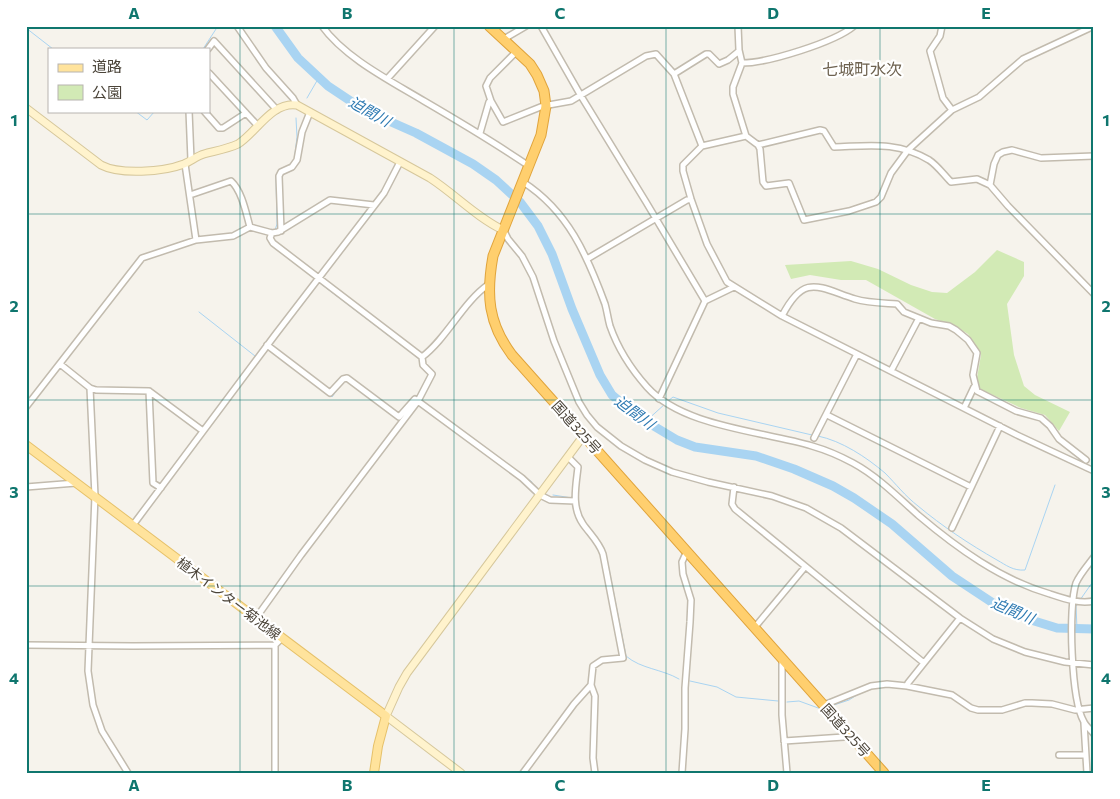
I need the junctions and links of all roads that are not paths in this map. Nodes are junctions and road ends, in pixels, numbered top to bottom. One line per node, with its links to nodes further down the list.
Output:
1 (237, 26): 21 (street)
2 (322, 26): 18 (street)
3 (435, 26): 18 (street)
4 (489, 26): 11 (highway, 国道325号)
5 (526, 26): 11 (street)
6 (541, 26): 19 (street)
7 (738, 26): 14 (street)
8 (854, 26): 15 (street)
9 (942, 26): 25 (street)
10 (1094, 26): 25 (street)
11 (504, 39): 13 (highway, 国道325号)
12 (209, 48): 24 (street)
13 (516, 51): 20 (street); 22 (highway, 国道325号)
14 (739, 51): 15 (street); 17 (street)
15 (742, 63): 32 (street)
16 (210, 74): 29 (street)
17 (674, 74): 19 (street); 34 (street)
18 (387, 79): 31 (street)
19 (581, 96): 22 (street); 45 (street)
20 (491, 102): 22 (street); 31 (street)
21 (297, 105): 24 (street); 28 (street)
22 (546, 106): 39 (highway, 国道325号)
23 (26, 108): 37 (street)
24 (277, 110): 30 (street)
25 (952, 110): 35 (street)
26 (189, 112): 37 (street)
27 (205, 112): 29 (street)
28 (310, 112): 38 (street); 48 (street)
29 (246, 113): 30 (street)
30 (258, 126): 37 (street)
31 (480, 134): 39 (street)
32 (746, 136): 33 (street); 34 (street)
33 (758, 145): 35 (street); 35 (street)
34 (702, 146): 43 (street)
35 (908, 150): 41 (street)
36 (1094, 156): 41 (street)
37 (188, 162): 42 (street)
38 (400, 162): 44 (street); 47 (street)
39 (529, 166): 40 (highway, 国道325号)
40 (522, 183): 47 (highway, 国道325号); 51 (street)
41 (990, 185): 55 (street)
42 (190, 195): 46 (street); 50 (street)
43 (691, 199): 45 (street); 54 (street)
44 (374, 205): 48 (street); 52 (street)
45 (656, 218): 51 (street); 56 (street)
46 (250, 227): 49 (street); 50 (street)
47 (504, 230): 53 (highway, 国道325号); 84 (street)
48 (281, 231): 49 (street)
49 (272, 233): 52 (street)
50 (196, 240): 62 (street)
51 (587, 259): 67 (street)
52 (319, 278): 59 (street); 61 (street)
53 (489, 284): 61 (street); 74 (highway, 国道325号)
54 (734, 287): 56 (street); 57 (street)
55 (1094, 294)
56 (705, 301): 67 (street)
57 (782, 316): 58 (street); 60 (street)
58 (919, 318): 63 (street); 64 (street)
59 (267, 345): 68 (street); 73 (street)
60 (857, 354): 63 (street); 71 (street)
61 (422, 357): 68 (street)
62 (60, 364): 65 (street); 69 (street)
63 (891, 371): 70 (street)
64 (974, 386): 70 (street); 79 (street)
65 (90, 388): 66 (street); 88 (street)
66 (149, 391): 73 (street); 86 (street)
67 (658, 399): 95 (street)
68 (418, 401): 87 (street); 97 (street)
69 (26, 408)
70 (964, 408): 72 (street)
71 (827, 414): 75 (street); 85 (street)
72 (1000, 426): 80 (street); 85 (street)
73 (203, 431): 86 (street)
74 (584, 435): 77 (street); 92 (highway, 国道325号)
75 (814, 438)
76 (26, 445): 82 (main road, 植木インター菊池線)
77 (568, 457): 87 (street); 89 (street)
78 (1094, 458): 79 (street)
79 (1086, 460): 80 (street)
80 (1083, 466): 81 (street)
81 (1094, 471)
82 (76, 483): 83 (street); 88 (main road, 植木インター菊池線)
83 (26, 487)
84 (734, 487): 94 (street); 98 (street)
85 (971, 487): 91 (street)
86 (161, 488): 90 (street)
87 (540, 495): 89 (street); 113 (street)
88 (94, 496): 90 (main road, 植木インター菊池線); 102 (street)
89 (575, 501): 108 (street)
90 (133, 525): 97 (main road, 植木インター菊池線)
91 (952, 528)
92 (687, 551): 99 (highway, 国道325号); 126 (street)
93 (1094, 558): 95 (street)
94 (806, 566): 99 (street); 105 (street)
95 (1073, 601): 96 (street); 106 (street)
96 (1094, 601)
97 (256, 618): 100 (main road, 植木インター菊池線)
98 (960, 618): 105 (street); 106 (street)
99 (755, 628): 104 (highway, 国道325号)
100 (282, 638): 103 (street); 113 (main road, 植木インター菊池線)
101 (26, 645): 102 (street)
102 (88, 645): 103 (street); 120 (street)
103 (275, 645): 121 (street)
104 (782, 658): 110 (highway, 国道325号); 117 (street)
105 (924, 663): 109 (street)
106 (1073, 663): 107 (street); 112 (street)
107 (1094, 664)
108 (591, 684): 124 (street); 125 (street)
109 (907, 686): 110 (street); 112 (street)
110 (824, 705): 115 (highway, 国道325号)
111 (1094, 708): 112 (street)
112 (1079, 710): 114 (street)
113 (386, 716): 122 (main road); 123 (street)
114 (1084, 722): 116 (street); 119 (street)
115 (849, 733): 117 (street); 128 (highway, 国道325号)
116 (1094, 734)
117 (784, 741): 127 (street)
118 (1060, 755): 119 (street)
119 (1085, 756): 129 (street)
120 (128, 773)
121 (276, 773)
122 (374, 773)
123 (461, 773)
124 (523, 773)
125 (595, 773)
126 (682, 773)
127 (787, 773)
128 (884, 773)
129 (1087, 773)

